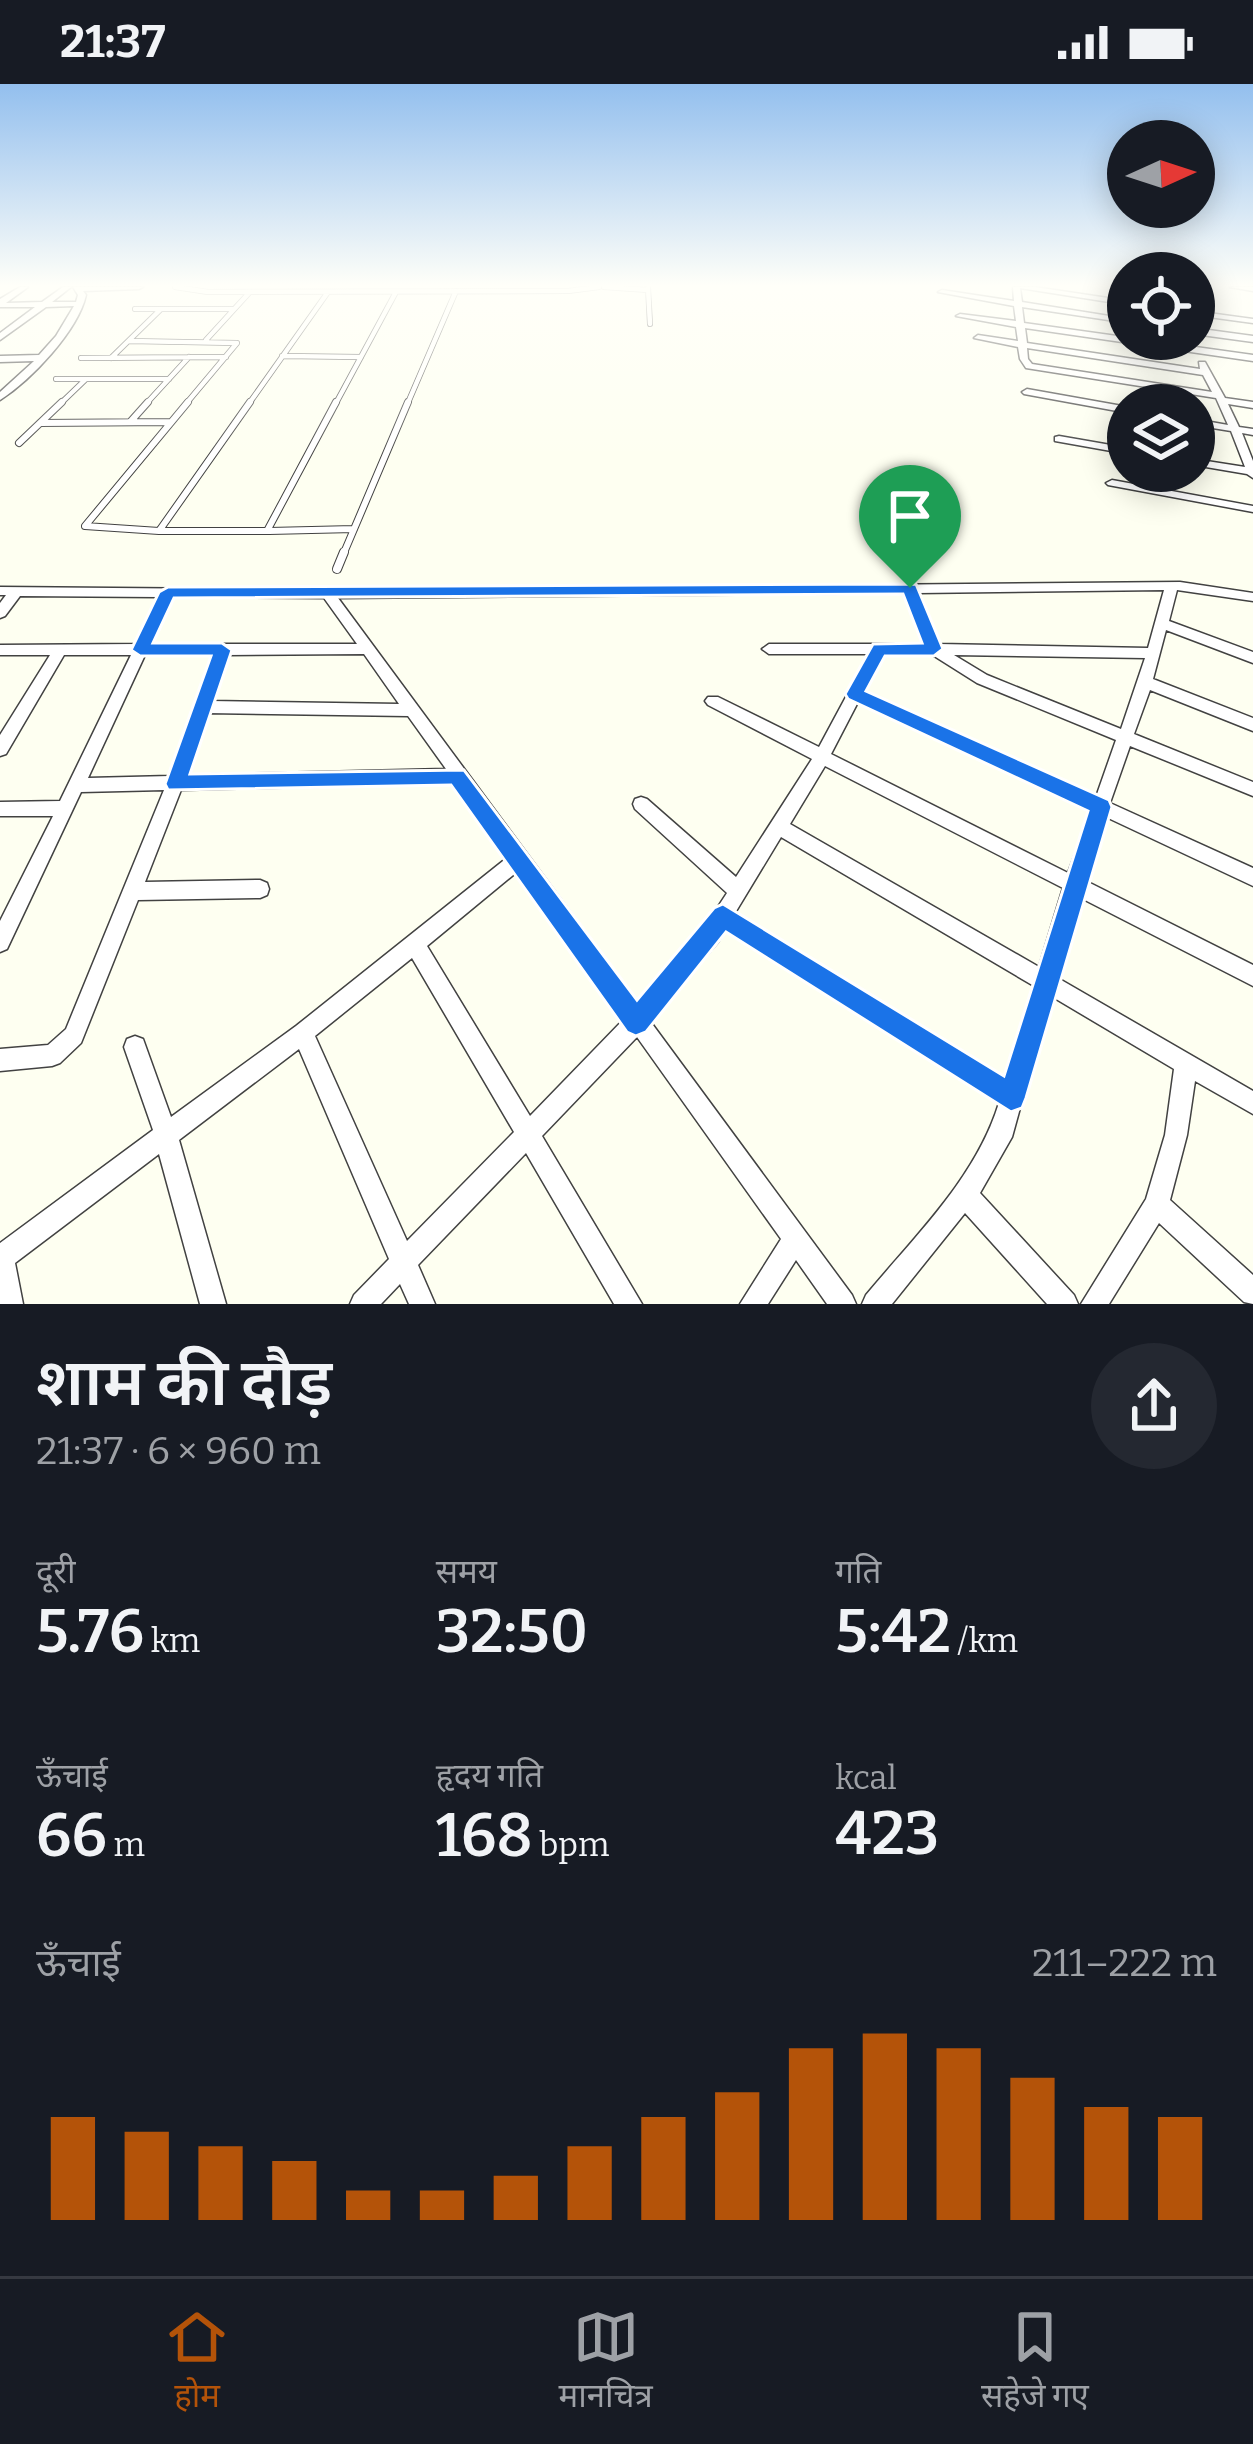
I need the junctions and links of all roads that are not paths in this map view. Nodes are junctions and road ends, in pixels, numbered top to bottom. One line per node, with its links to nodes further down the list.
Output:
1 (50, 344): 14 (street)
2 (126, 344): 16 (lane)
3 (233, 344): 11 (lane)
4 (290, 344): 9 (lane)
5 (368, 344): 12 (lane)
6 (434, 344): 43 (lane)
7 (1024, 344): 19 (street); 23 (street)
8 (1215, 350): 17 (street)
9 (281, 356): 12 (lane); 44 (lane)
10 (189, 357): 11 (lane); 16 (lane); 22 (lane)
11 (226, 357): 30 (lane)
12 (361, 357): 45 (lane)
13 (0, 358): 14 (street)
14 (39, 358): 25 (street)
15 (81, 358): 16 (lane)
16 (111, 358)
17 (1253, 358)
18 (1200, 360): 19 (street)
19 (1207, 373): 26 (street)
20 (56, 379): 21 (lane)
21 (86, 379): 22 (lane); 31 (lane)
22 (169, 379): 29 (lane)
23 (1126, 382): 26 (street)
24 (1027, 392): 27 (street)
25 (0, 398)
26 (1220, 398): 28 (street); 33 (street)
27 (1107, 405)
28 (1253, 405)
29 (130, 422): 30 (lane); 31 (lane)
30 (172, 422): 44 (lane)
31 (40, 423): 36 (lane)
32 (1215, 426): 33 (street)
33 (1235, 429): 34 (street); 38 (street)
34 (1253, 432)
35 (1059, 439): 37 (street)
36 (19, 443)
37 (1107, 447)
38 (1248, 450): 40 (street)
39 (1215, 466): 40 (street)
40 (1252, 473)
41 (1163, 492): 42 (street)
42 (1253, 508)
43 (355, 529): 45 (lane); 46 (lane)
44 (159, 531): 45 (lane)
45 (267, 531)
46 (338, 569)
47 (1172, 586): 48 (street); 52 (street); 54 (street)
48 (910, 588): 51 (street); 58 (street)
49 (8, 591): 50 (street); 53 (street)
50 (168, 592): 51 (street); 61 (street)
51 (328, 594): 55 (street)
52 (1253, 597)
53 (0, 614)
54 (1161, 622): 63 (street); 64 (street)
55 (364, 649): 62 (street); 69 (street)
56 (769, 649): 57 (street)
57 (879, 649): 58 (street); 66 (street)
58 (934, 649): 63 (street); 71 (street)
59 (0, 650): 60 (street)
60 (60, 650): 61 (street); 72 (street)
61 (140, 650): 62 (street); 76 (street)
62 (222, 650): 68 (street)
63 (1153, 653): 65 (street)
64 (1253, 658)
65 (1145, 682): 70 (street); 71 (street)
66 (855, 694): 73 (street); 79 (street)
67 (712, 701): 73 (street)
68 (203, 707): 69 (street); 75 (street)
69 (408, 710): 74 (street)
70 (1253, 724)
71 (1126, 736): 77 (street); 79 (street)
72 (0, 749)
73 (821, 755): 82 (street); 85 (street)
74 (456, 776): 75 (street); 83 (street)
75 (176, 784): 76 (street); 87 (street)
76 (76, 785): 80 (street)
77 (1253, 789)
78 (641, 804): 88 (street)
79 (1101, 807): 84 (street); 85 (street)
80 (65, 808): 81 (street); 90 (street)
81 (0, 809)
82 (778, 826): 88 (street); 93 (street)
83 (518, 860): 91 (street); 94 (street)
84 (1253, 877)
85 (1072, 888): 92 (street); 93 (street)
86 (260, 889): 87 (street)
87 (132, 891): 97 (street)
88 (738, 891): 89 (street)
89 (723, 916): 94 (street); 99 (street)
90 (0, 942)
91 (414, 943): 95 (street); 101 (street)
92 (1253, 976)
93 (1047, 981): 98 (street); 99 (street)
94 (636, 1022): 101 (street); 105 (street)
95 (303, 1033): 102 (street); 107 (street)
96 (135, 1047): 102 (street)
97 (0, 1060)
98 (1186, 1065): 100 (street); 104 (street)
99 (1011, 1098): 103 (street)
100 (1253, 1103)
101 (530, 1132): 107 (street); 113 (street)
102 (166, 1136): 106 (street); 110 (street)
103 (965, 1195): 116 (street); 117 (street)
104 (1157, 1204): 108 (street); 118 (street)
105 (795, 1239): 114 (street); 115 (street)
106 (0, 1258): 109 (street)
107 (403, 1262): 111 (street); 112 (street)
108 (1253, 1292)
109 (10, 1304)
110 (213, 1304)
111 (363, 1304)
112 (422, 1304)
113 (629, 1304)
114 (753, 1304)
115 (842, 1304)
116 (875, 1304)
117 (1065, 1304)
118 (1094, 1304)

